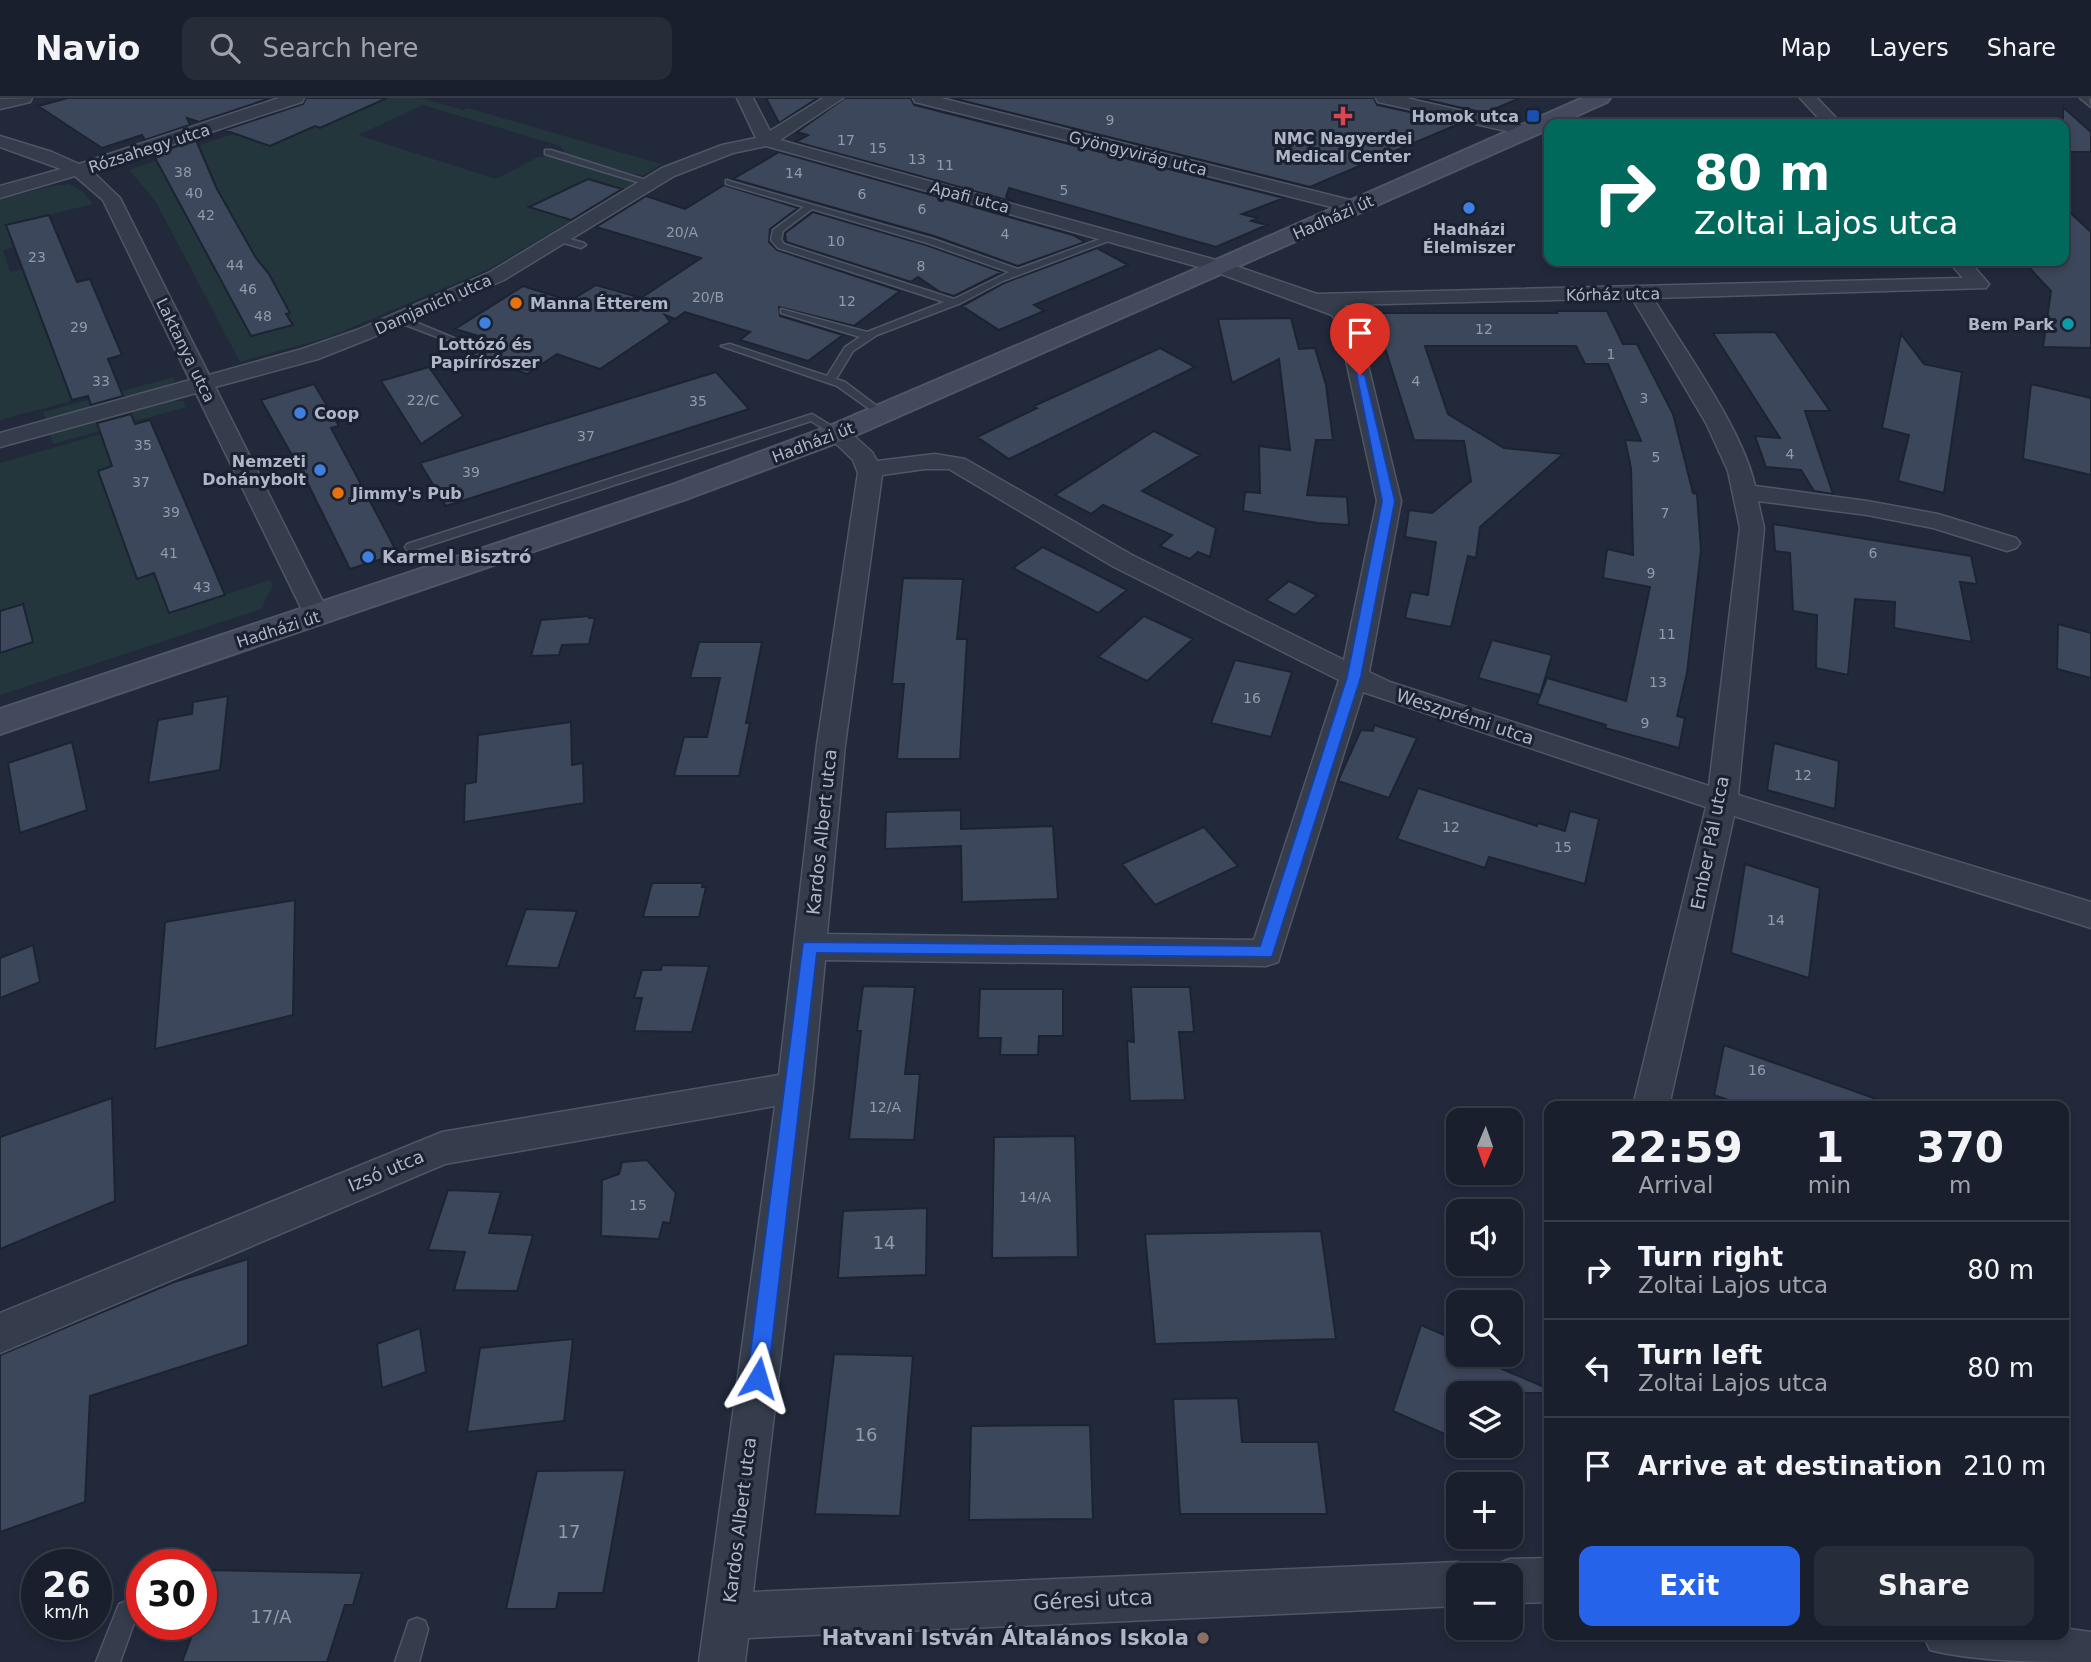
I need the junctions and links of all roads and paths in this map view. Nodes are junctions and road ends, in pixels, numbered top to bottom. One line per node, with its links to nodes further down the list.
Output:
1 (24, 98): 10 (street)
2 (296, 98): 19 (street, Rózsahegy utca)
3 (745, 98): 17 (street)
4 (835, 98): 17 (street, Damjanich utca)
5 (921, 98): 24 (street, Gyöngyvirág utca)
6 (1384, 98): 15 (street)
7 (1601, 98): 12 (street, Hadházi út)
8 (1808, 98): 13 (street)
9 (2084, 98): 11 (lane)
10 (0, 104)
11 (2091, 104)
12 (1555, 119)
13 (1828, 119)
14 (1544, 124): 15 (street, Hadházi út)
15 (1528, 131): 24 (street, Hadházi út)
16 (0, 141): 19 (street, Laktanya utca)
17 (766, 141): 21 (street, Damjanich utca); 25 (street, Apafi utca)
18 (548, 152): 21 (lane)
19 (78, 170): 22 (street, Rózsahegy utca); 40 (street, Laktanya utca)
20 (729, 182): 23 (lane)
21 (650, 183): 26 (street, Damjanich utca)
22 (0, 192)
23 (811, 206): 30 (lane); 33 (lane)
24 (1355, 207): 29 (street, Hadházi út)
25 (1114, 237): 29 (street, Apafi utca); 30 (lane)
26 (560, 239): 27 (lane); 35 (street, Damjanich utca)
27 (581, 245)
28 (1963, 266): 31 (street, Kórház utca)
29 (1220, 267): 32 (street, Kórház utca); 41 (street, Hadházi út)
30 (1017, 272): 33 (lane)
31 (1640, 293): 32 (street, Kórház utca); 45 (street, Ember Pál utca)
32 (1315, 300): 49 (street)
33 (954, 302): 36 (lane)
34 (785, 311): 36 (lane)
35 (399, 319): 37 (lane); 40 (street, Damjanich utca)
36 (866, 337): 39 (lane)
37 (449, 338)
38 (726, 346): 39 (lane)
39 (830, 380): 41 (lane)
40 (202, 384): 43 (street, Damjanich utca); 48 (street, Laktanya utca)
41 (882, 415): 42 (street, Hadházi út)
42 (837, 433): 44 (street); 47 (lane); 48 (street, Hadházi út)
43 (0, 440)
44 (870, 468): 49 (street, Weszprémi utca); 53 (street, Kardos Albert utca)
45 (1745, 492): 46 (street); 51 (street, Ember Pál utca)
46 (2007, 543)
47 (411, 547)
48 (317, 616): 50 (street, Hadházi út)
49 (1354, 677): 51 (street, Weszprémi utca); 53 (street)
50 (0, 722)
51 (1722, 801): 52 (street, Weszprémi utca); 55 (street, Ember Pál utca)
52 (2091, 915)
53 (809, 947): 54 (street, Kardos Albert utca)
54 (795, 1087): 56 (street, Izsó utca); 61 (street, Kardos Albert utca)
55 (1652, 1101)
56 (0, 1333)
57 (1544, 1580): 58 (street)
58 (1523, 1581)
59 (1446, 1585): 61 (street, Géresi utca)
60 (126, 1615): 66 (lane)
61 (727, 1616): 68 (street, Kardos Albert utca)
62 (417, 1629): 67 (lane)
63 (1967, 1640): 64 (street)
64 (2014, 1653): 65 (street)
65 (2091, 1655)
66 (108, 1662)
67 (408, 1662)
68 (722, 1662)

